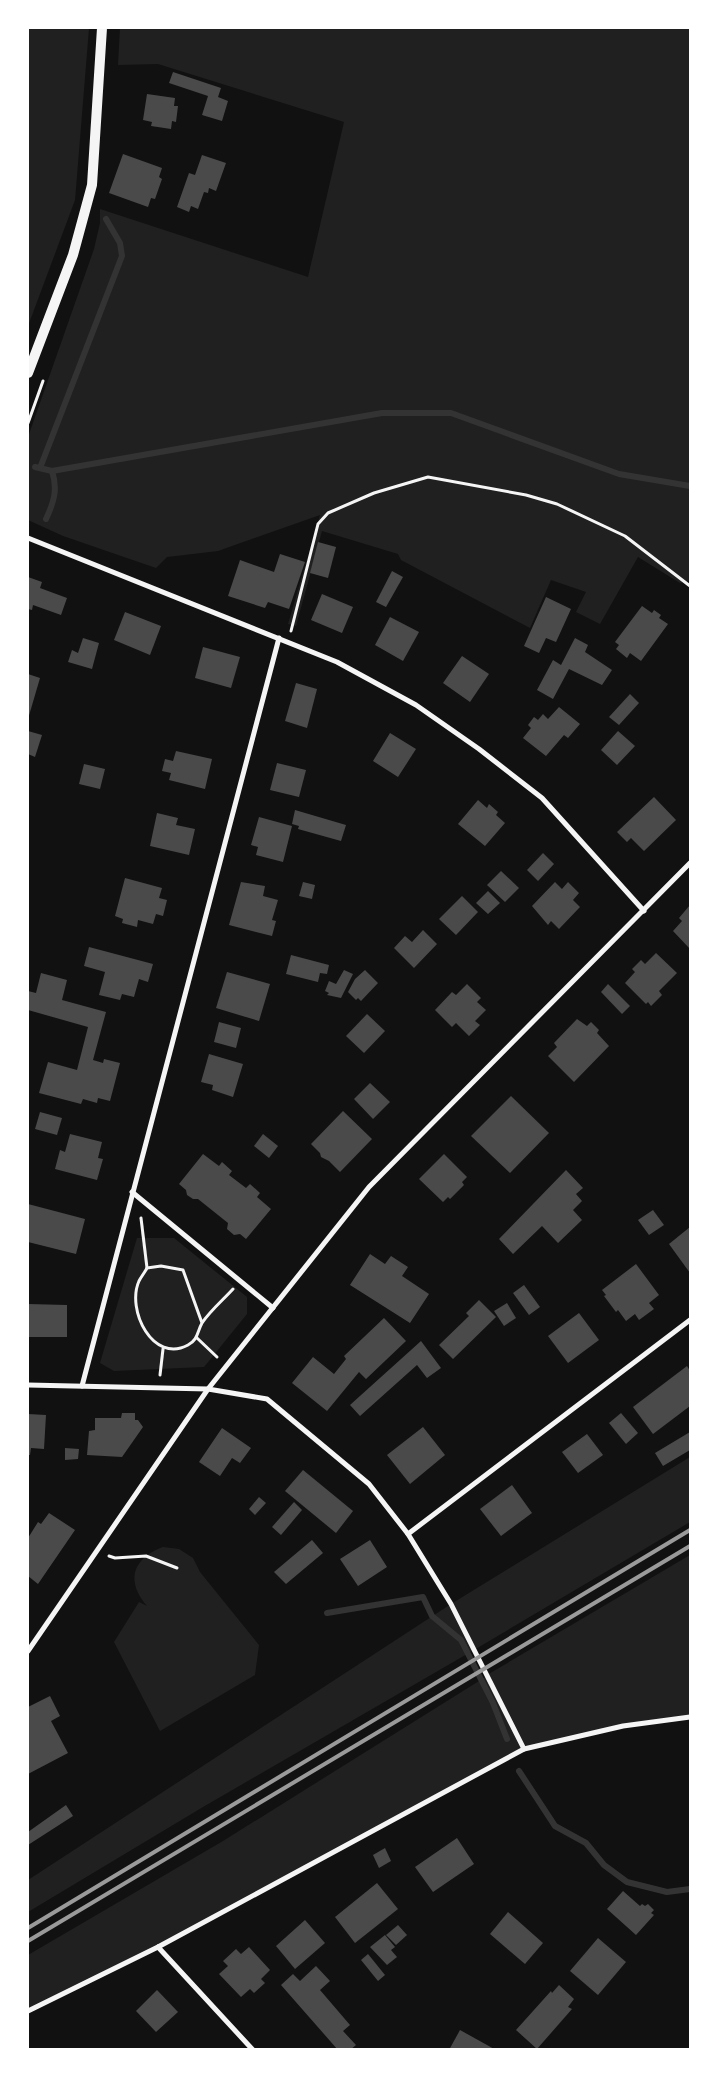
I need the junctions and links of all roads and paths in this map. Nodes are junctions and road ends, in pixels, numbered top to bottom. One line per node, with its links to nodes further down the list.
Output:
1 (102, 28): 2 (main road)
2 (28, 373)
3 (28, 538): 5 (street)
4 (690, 586): 6 (path)
5 (279, 638): 6 (street); 9 (street)
6 (288, 642): 8 (street)
7 (690, 863): 8 (street)
8 (644, 911): 13 (street)
9 (132, 1192): 10 (street); 21 (street)
10 (139, 1197): 11 (path); 12 (street)
11 (147, 1268): 15 (path); 17 (path)
12 (239, 1281): 13 (street); 15 (path)
13 (273, 1308): 18 (street)
14 (690, 1320): 23 (street)
15 (202, 1323): 16 (path)
16 (197, 1338): 17 (path); 18 (path)
17 (163, 1349): 19 (path)
18 (227, 1366): 22 (street)
19 (161, 1368)
20 (28, 1385): 21 (street)
21 (82, 1386): 22 (street)
22 (208, 1389): 23 (street); 24 (street)
23 (408, 1534): 28 (street)
24 (97, 1550): 25 (path); 26 (street)
25 (177, 1568)
26 (28, 1651)
27 (690, 1717): 28 (street)
28 (524, 1749): 29 (street)
29 (158, 1947): 30 (street); 31 (street)
30 (28, 2011)
31 (253, 2050)

